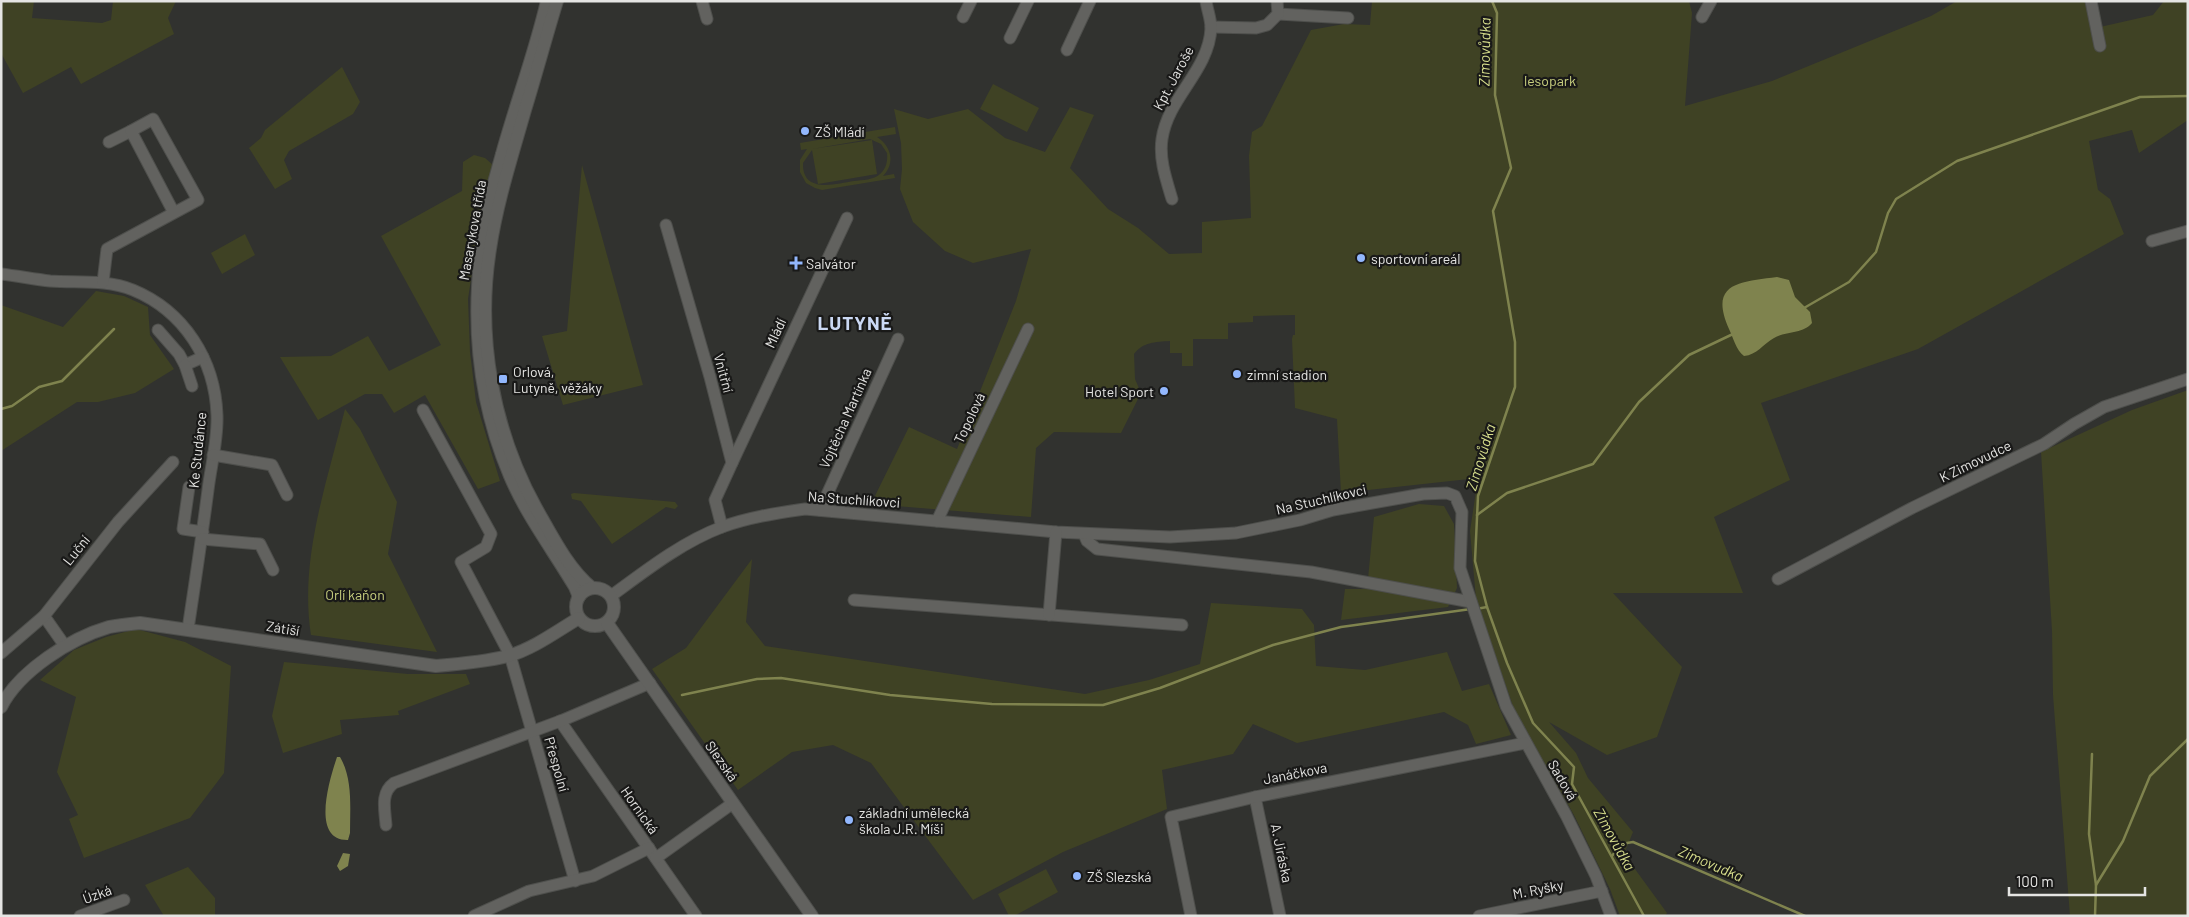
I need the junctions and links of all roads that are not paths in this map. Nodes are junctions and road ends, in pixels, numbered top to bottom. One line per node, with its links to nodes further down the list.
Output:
1 (547, 1): 53 (street, Masarykova třída)
2 (557, 1): 51 (street, Masarykova třída)
3 (702, 1): 14 (street)
4 (970, 1): 12 (street)
5 (1028, 1): 17 (street)
6 (1090, 1): 19 (street)
7 (1206, 1): 16 (street, Kpt. Jaroše)
8 (1277, 1): 11 (street)
9 (1711, 1): 13 (street)
10 (2091, 1): 18 (street)
11 (1278, 14): 15 (street); 16 (street)
12 (963, 17)
13 (1702, 17)
14 (707, 18)
15 (1348, 18)
16 (1211, 27): 22 (street, Kpt. Jaroše)
17 (1010, 38)
18 (2100, 46)
19 (1067, 50)
20 (131, 131): 21 (street); 23 (street); 23 (street)
21 (109, 142)
22 (1172, 198)
23 (174, 213): 29 (street)
24 (846, 218): 40 (street, Mládí)
25 (666, 225): 40 (street, Vnitřní)
26 (2188, 231): 27 (street)
27 (2152, 241)
28 (1, 274): 29 (street, Ke Studánce)
29 (102, 282): 33 (street, Ke Studánce)
30 (1028, 329): 44 (street, Topolová)
31 (158, 330): 34 (street)
32 (898, 339): 43 (street, Vojtěcha Martínka)
33 (203, 357): 34 (street); 38 (street, Ke Studánce)
34 (185, 365): 36 (street)
35 (2188, 379): 50 (street, K Zimovudce)
36 (192, 386)
37 (423, 410): 64 (street, Přespolní)
38 (213, 456): 42 (street); 48 (street, Ke Studánce)
39 (172, 462): 57 (street, Luční)
40 (732, 463): 45 (street)
41 (189, 488): 48 (street)
42 (287, 495)
43 (820, 510): 44 (street, Na Stuchlíkovci); 45 (street, Na Stuchlíkovci)
44 (937, 521): 46 (street, Na Stuchlíkovci)
45 (722, 527): 52 (street, Na Stuchlíkovci)
46 (1056, 532): 47 (street, Na Stuchlíkovci); 56 (street)
47 (1084, 534): 55 (street); 55 (street, Na Stuchlíkovci)
48 (203, 536): 49 (street); 61 (street, Ke Studánce)
49 (273, 570)
50 (1778, 579)
51 (592, 588): 52 (street); 53 (street)
52 (611, 596): 59 (street)
53 (579, 597): 58 (street)
54 (854, 600): 56 (street)
55 (1471, 602): 69 (street, Na Stuchlíkovci)
56 (1048, 615): 60 (street)
57 (44, 616): 62 (street); 63 (street, Luční)
58 (579, 618): 59 (street); 64 (street, Zátiší)
59 (607, 623): 65 (street, Slezská)
60 (1182, 625)
61 (188, 629): 62 (street, Zátiší); 64 (street, Zátiší)
62 (65, 646): 66 (street, Zátiší)
63 (1, 653)
64 (510, 655): 68 (street, Přespolní)
65 (650, 683): 67 (street); 71 (street, Slezská)
66 (1, 707)
67 (560, 721): 68 (street); 73 (street, Hornická)
68 (532, 731): 72 (street); 74 (street, Přespolní)
69 (1524, 743): 70 (street, Janáčkova); 75 (street, Sadová)
70 (1255, 796): 81 (street, Janáčkova); 82 (street, A. Jiráska)
71 (733, 802): 73 (street); 80 (street, Slezská)
72 (386, 825)
73 (652, 853): 74 (street); 79 (street, Hornická)
74 (575, 880): 78 (street)
75 (1602, 891): 83 (street, M. Ryšky); 84 (street, Sadová)
76 (124, 900): 77 (street, Úzká)
77 (80, 916)
78 (474, 916)
79 (696, 916)
80 (812, 916)
81 (1191, 916)
82 (1280, 916)
83 (1479, 916)
84 (1611, 916)

